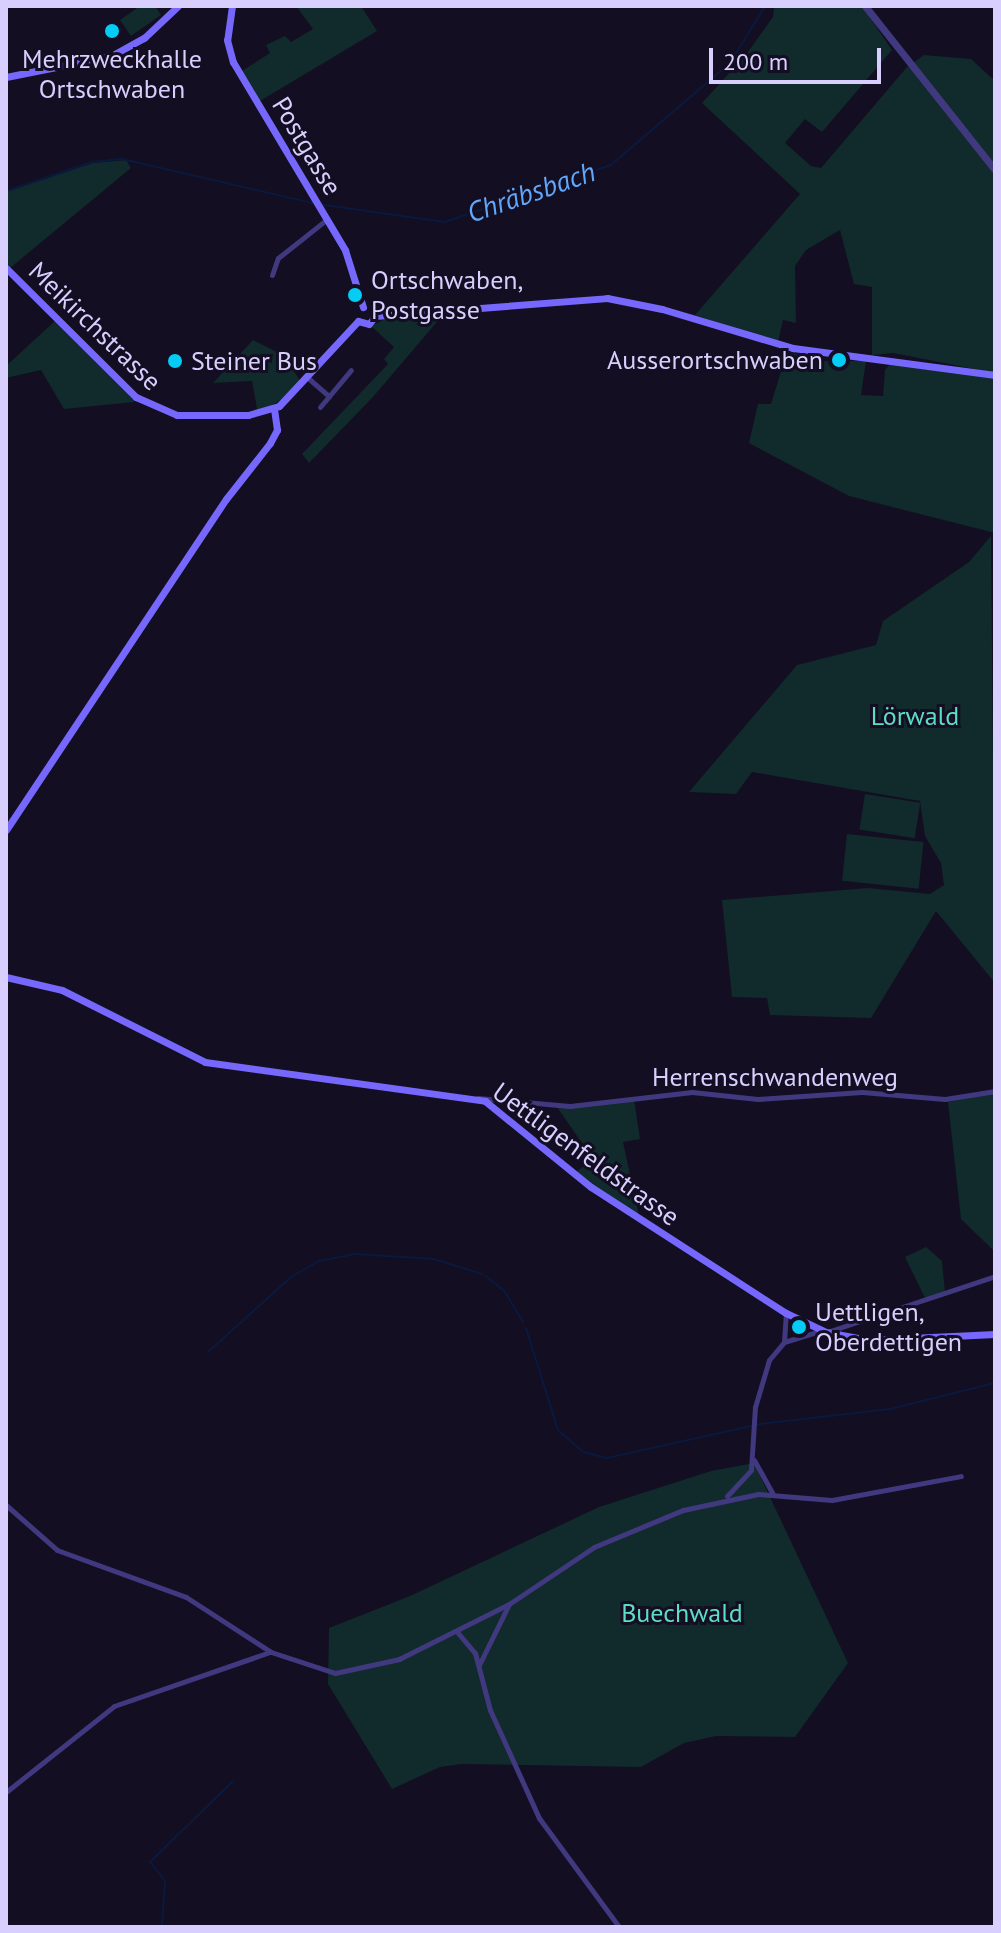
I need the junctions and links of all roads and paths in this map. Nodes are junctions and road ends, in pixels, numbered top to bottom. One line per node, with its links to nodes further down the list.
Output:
1 (178, 6): 4 (main road)
2 (232, 6): 6 (main road, Postgasse)
3 (865, 6): 5 (street)
4 (6, 77)
5 (995, 170)
6 (327, 219): 8 (street); 9 (main road, Postgasse)
7 (6, 268): 17 (main road, Meikirchstrasse)
8 (272, 275)
9 (363, 307): 10 (main road); 11 (main road)
10 (375, 316): 11 (main road); 13 (main road)
11 (358, 321): 14 (main road)
12 (351, 370): 15 (street)
13 (995, 375)
14 (308, 378): 15 (street); 17 (main road)
15 (329, 396): 16 (street)
16 (320, 407)
17 (274, 409): 18 (main road)
18 (6, 830)
19 (6, 977): 21 (main road, Uettligenfeldstrasse)
20 (995, 1091): 22 (street, Herrenschwandenweg)
21 (477, 1098): 22 (street, Herrenschwandenweg); 23 (main road, Uettligenfeldstrasse)
22 (507, 1100): 23 (street)
23 (501, 1112): 25 (main road, Uettligenfeldstrasse)
24 (995, 1276): 26 (street)
25 (786, 1313): 26 (main road, Uettligenfeldstrasse); 28 (street)
26 (823, 1331): 27 (main road, Uettligenfeldstrasse); 28 (street)
27 (995, 1334)
28 (784, 1342): 29 (street)
29 (754, 1458): 31 (street); 32 (street)
30 (961, 1476): 31 (street)
31 (773, 1494): 32 (street)
32 (727, 1497): 34 (street)
33 (6, 1505): 36 (street)
34 (509, 1604): 35 (street); 37 (street)
35 (458, 1633): 36 (street); 37 (street)
36 (271, 1652): 38 (street)
37 (479, 1665): 39 (street)
38 (6, 1792)
39 (619, 1927)

